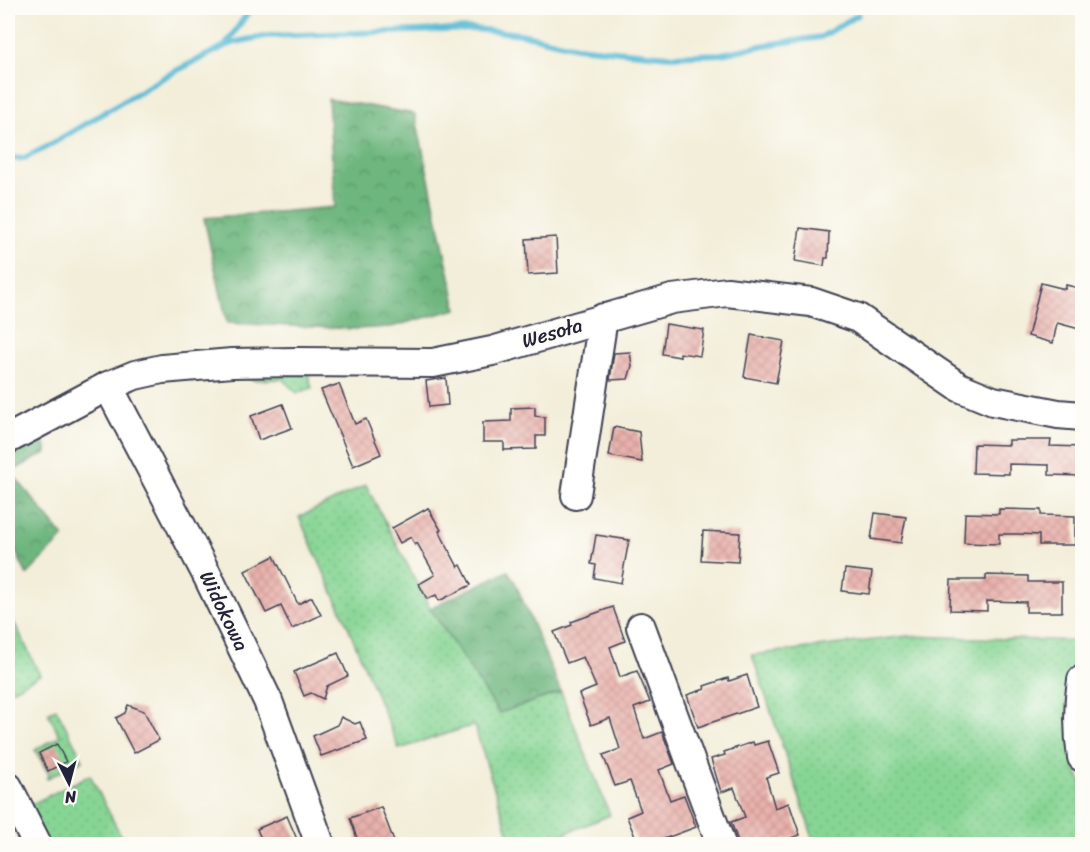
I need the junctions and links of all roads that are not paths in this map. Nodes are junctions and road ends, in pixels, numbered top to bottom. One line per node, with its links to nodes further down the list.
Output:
1 (603, 318): 2 (street, Wesoła); 3 (street, Wesoła); 5 (street)
2 (108, 386): 4 (street, Wesoła); 11 (street, Widokowa)
3 (1083, 416)
4 (8, 439)
5 (576, 495)
6 (641, 627): 12 (street)
7 (1083, 680): 8 (street)
8 (1083, 757)
9 (8, 787): 10 (street)
10 (37, 844)
11 (320, 844)
12 (721, 844)

